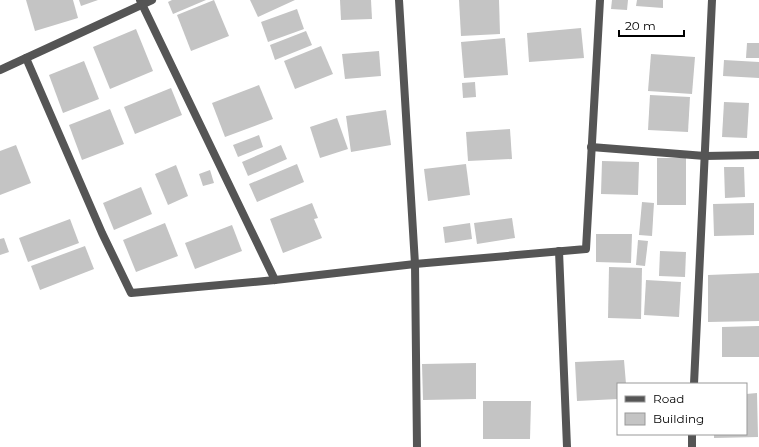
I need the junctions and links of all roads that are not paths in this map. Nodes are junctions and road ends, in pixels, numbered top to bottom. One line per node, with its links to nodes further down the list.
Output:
1 (152, 0): 5 (street)
2 (399, 0): 12 (street)
3 (600, 0): 8 (street)
4 (712, 0): 10 (street)
5 (140, 2): 6 (street); 13 (street)
6 (26, 58): 7 (street); 13 (street)
7 (0, 70)
8 (591, 147): 10 (street); 11 (street)
9 (759, 155): 10 (street)
10 (705, 156): 14 (street)
11 (559, 251): 12 (street); 17 (street)
12 (415, 264): 13 (street); 16 (street)
13 (275, 280)
14 (694, 383)
15 (692, 435): 18 (street)
16 (417, 447)
17 (567, 447)
18 (692, 447)

